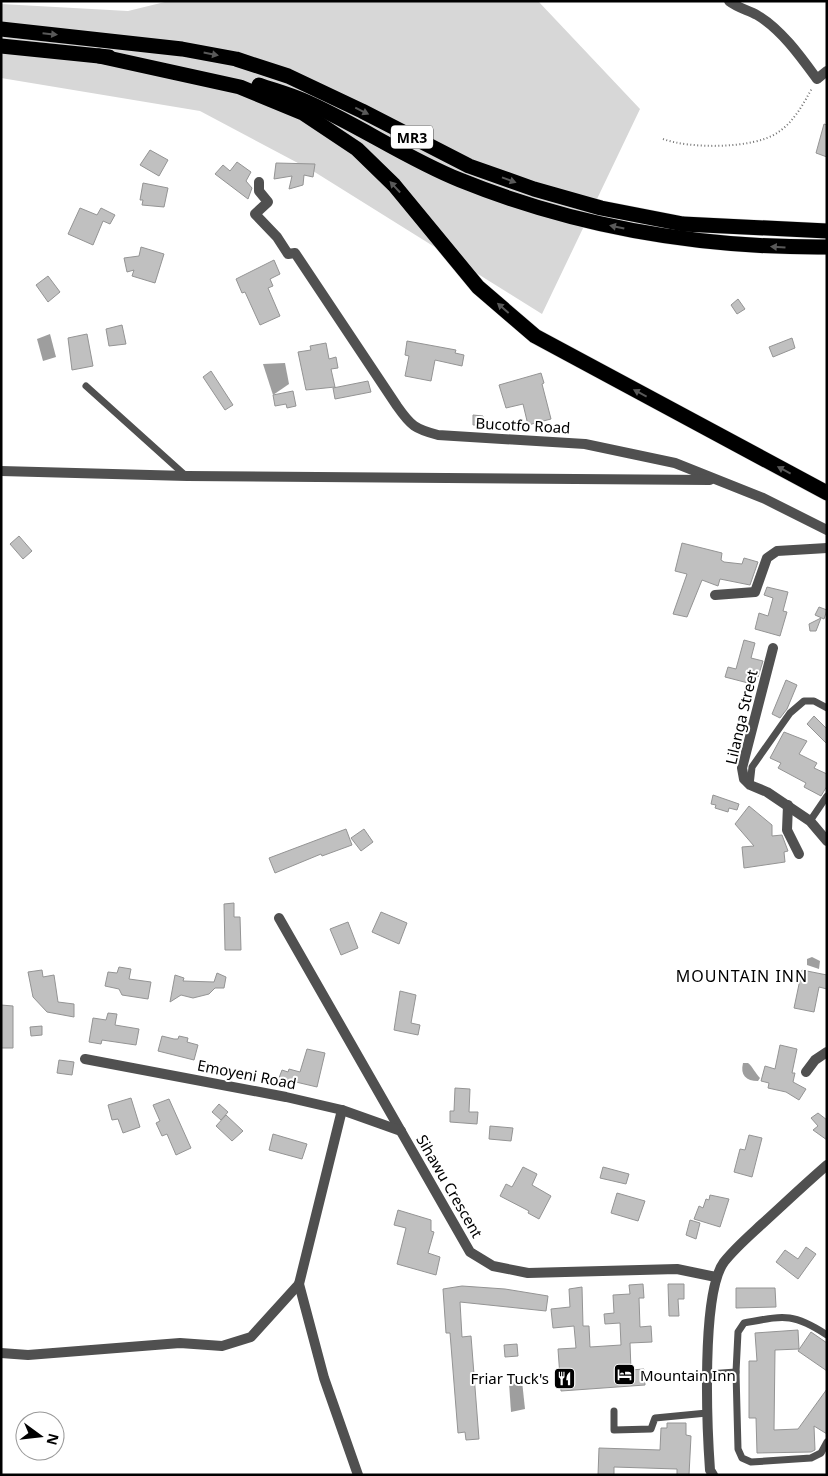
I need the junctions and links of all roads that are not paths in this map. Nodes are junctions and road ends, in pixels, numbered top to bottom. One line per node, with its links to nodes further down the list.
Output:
1 (729, 1): 5 (street)
2 (1, 29): 7 (highway, MR3, one-way to 7)
3 (1, 46): 4 (highway, MR3)
4 (99, 56): 8 (highway, MR3, one-way to 4); 13 (highway, one-way to 4)
5 (827, 71)
6 (259, 182): 12 (street, Bucotfo Road)
7 (827, 231)
8 (827, 247)
9 (86, 386): 11 (lane)
10 (1, 471): 11 (street)
11 (187, 476): 12 (street)
12 (716, 480): 14 (street, Bucotfo Road)
13 (827, 492)
14 (827, 530)
15 (827, 548): 16 (street)
16 (715, 595)
17 (773, 648): 19 (street, Lilanga Street)
18 (827, 708): 19 (lane)
19 (750, 785): 21 (street, Lilanga Street)
20 (827, 796): 22 (lane)
21 (788, 805): 22 (street, Lilanga Street); 24 (street)
22 (810, 821): 23 (street, Lilanga Street)
23 (827, 841)
24 (799, 854)
25 (279, 918): 30 (street, Sihawu Crescent)
26 (827, 1052): 28 (street)
27 (85, 1059): 29 (street, Emoyeni Road)
28 (806, 1072)
29 (342, 1110): 30 (street, Emoyeni Road); 33 (street)
30 (401, 1131): 32 (street, Sihawu Crescent)
31 (827, 1164): 32 (street)
32 (716, 1277): 37 (street)
33 (299, 1284): 35 (street); 41 (street)
34 (827, 1335): 36 (lane)
35 (1, 1353)
36 (736, 1372): 37 (lane); 40 (lane)
37 (708, 1374): 39 (street)
38 (614, 1411): 39 (lane)
39 (706, 1413): 42 (street)
40 (827, 1442)
41 (358, 1475)
42 (713, 1475)

